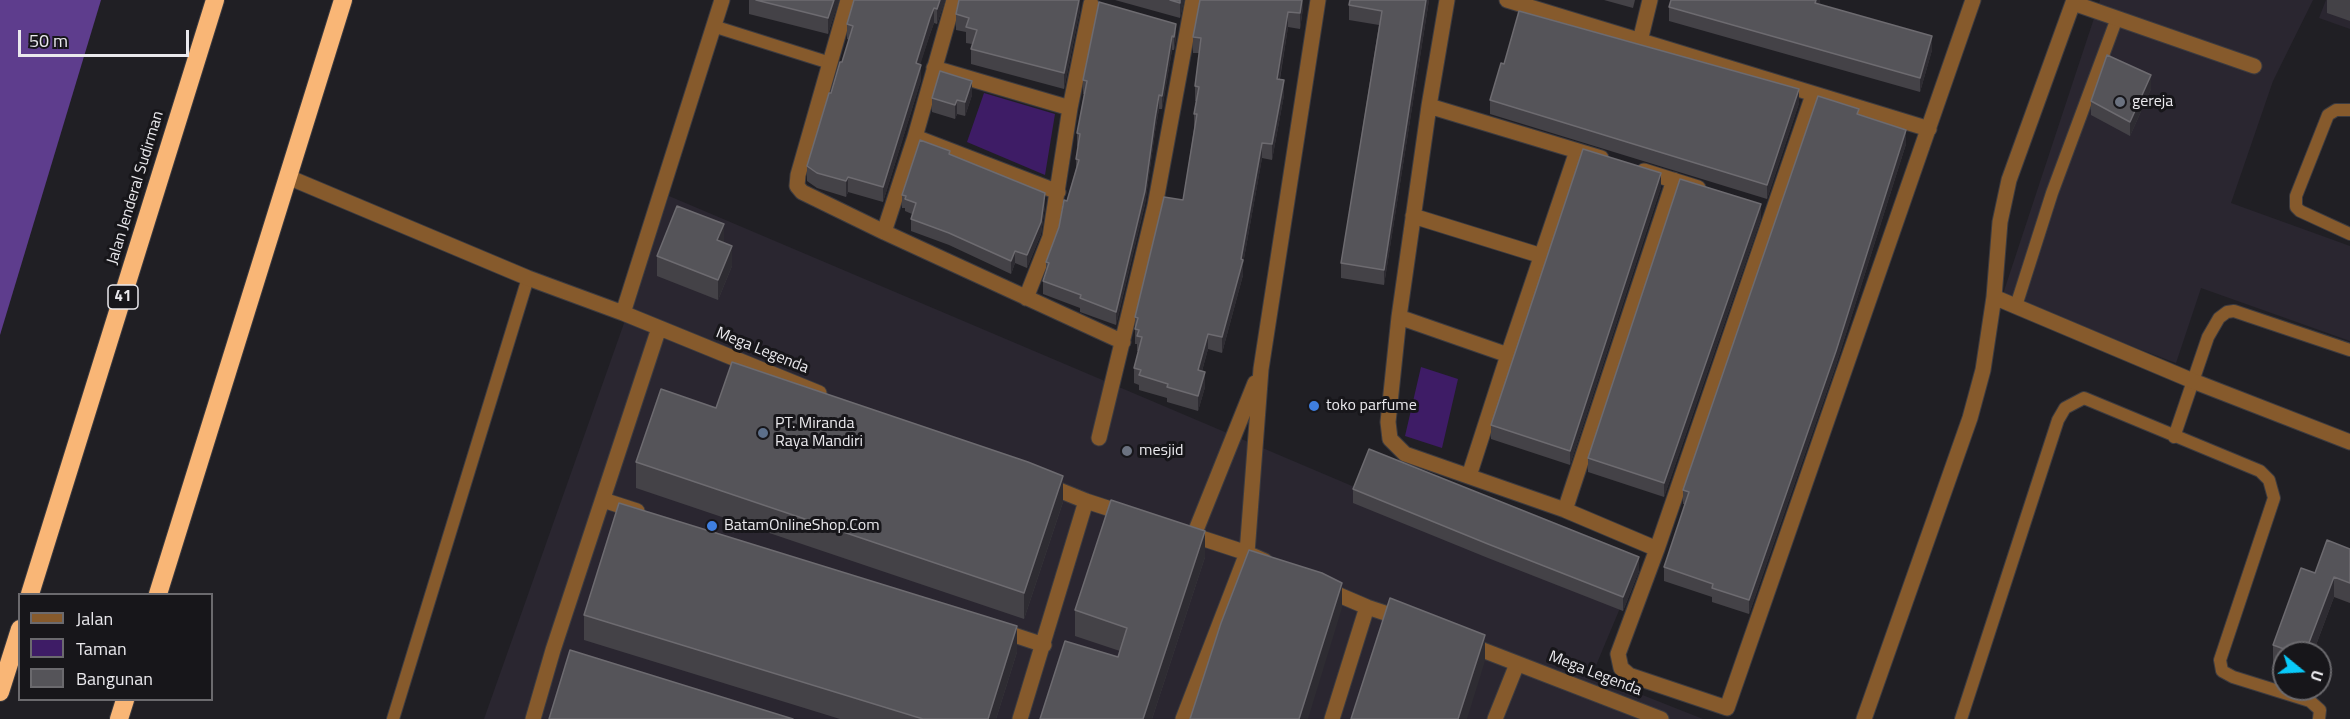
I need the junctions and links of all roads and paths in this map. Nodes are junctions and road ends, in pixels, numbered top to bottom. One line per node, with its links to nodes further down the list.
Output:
1 (215, 0): 64 (highway, Jalan Jenderal Sudirman / 41)
2 (343, 0): 27 (highway)
3 (722, 0): 15 (street)
4 (848, 0): 17 (street)
5 (954, 0): 19 (street)
6 (1193, 0): 42 (street)
7 (1318, 0): 45 (street)
8 (1448, 0): 21 (street)
9 (1507, 0): 16 (street)
10 (1650, 0): 16 (street)
11 (1973, 0): 24 (street)
12 (2074, 2): 14 (street); 36 (street)
13 (1091, 3): 22 (street)
14 (2117, 18): 18 (street); 38 (lane)
15 (713, 26): 17 (lane); 39 (street)
16 (1640, 41): 20 (street)
17 (830, 63): 32 (street)
18 (2253, 66)
19 (934, 68): 22 (street); 25 (street)
20 (1814, 95): 24 (street); 60 (street)
21 (1429, 106): 26 (street); 31 (street)
22 (1070, 108): 29 (street)
23 (2350, 110): 33 (lane)
24 (1929, 129): 60 (street)
25 (915, 137): 29 (street); 32 (street)
26 (1578, 151): 28 (street); 34 (street)
27 (288, 177): 35 (street, Mega Legenda); 65 (highway)
28 (1674, 180): 30 (street); 55 (street)
29 (1058, 192): 37 (street)
30 (1718, 194)
31 (1413, 216): 34 (street); 40 (street)
32 (884, 232): 37 (street)
33 (2350, 234)
34 (1542, 256): 44 (street)
35 (528, 278): 39 (street, Mega Legenda); 76 (lane)
36 (1994, 297): 38 (street); 83 (street)
37 (1026, 298): 42 (street)
38 (2016, 306): 46 (street)
39 (624, 314): 41 (street, Mega Legenda)
40 (1399, 317): 44 (street); 51 (street)
41 (659, 328): 47 (street, Mega Legenda); 53 (street)
42 (1123, 342): 49 (street)
43 (2350, 350): 46 (lane)
44 (1508, 355): 51 (street)
45 (1261, 369): 59 (street); 61 (street)
46 (2193, 381): 48 (lane); 50 (street)
47 (834, 399)
48 (2174, 437): 84 (lane); 85 (lane)
49 (1099, 438)
50 (2350, 442)
51 (1469, 476): 55 (street)
52 (1031, 479): 54 (street)
53 (603, 500): 56 (street); 77 (street)
54 (1086, 501): 57 (street); 71 (street)
55 (1565, 510): 60 (street)
56 (648, 515)
57 (1140, 518)
58 (1172, 529): 59 (street)
59 (1194, 535): 61 (street)
60 (1657, 549)
61 (1247, 553): 62 (street); 79 (street)
62 (1276, 567)
63 (1316, 585): 66 (street)
64 (30, 593)
65 (158, 593)
66 (1367, 607): 67 (street); 80 (street)
67 (1414, 623)
68 (987, 626): 71 (street)
69 (18, 635): 73 (highway)
70 (1455, 639): 72 (street, Mega Legenda)
71 (1044, 645): 78 (street)
72 (1517, 663): 81 (street); 82 (street, Mega Legenda)
73 (0, 692)
74 (124, 701): 75 (highway)
75 (119, 719)
76 (393, 719)
77 (533, 719)
78 (1020, 719)
79 (1183, 719)
80 (1332, 719)
81 (1495, 719)
82 (1661, 719)
83 (1864, 719)
84 (1961, 719)
85 (2319, 719)

